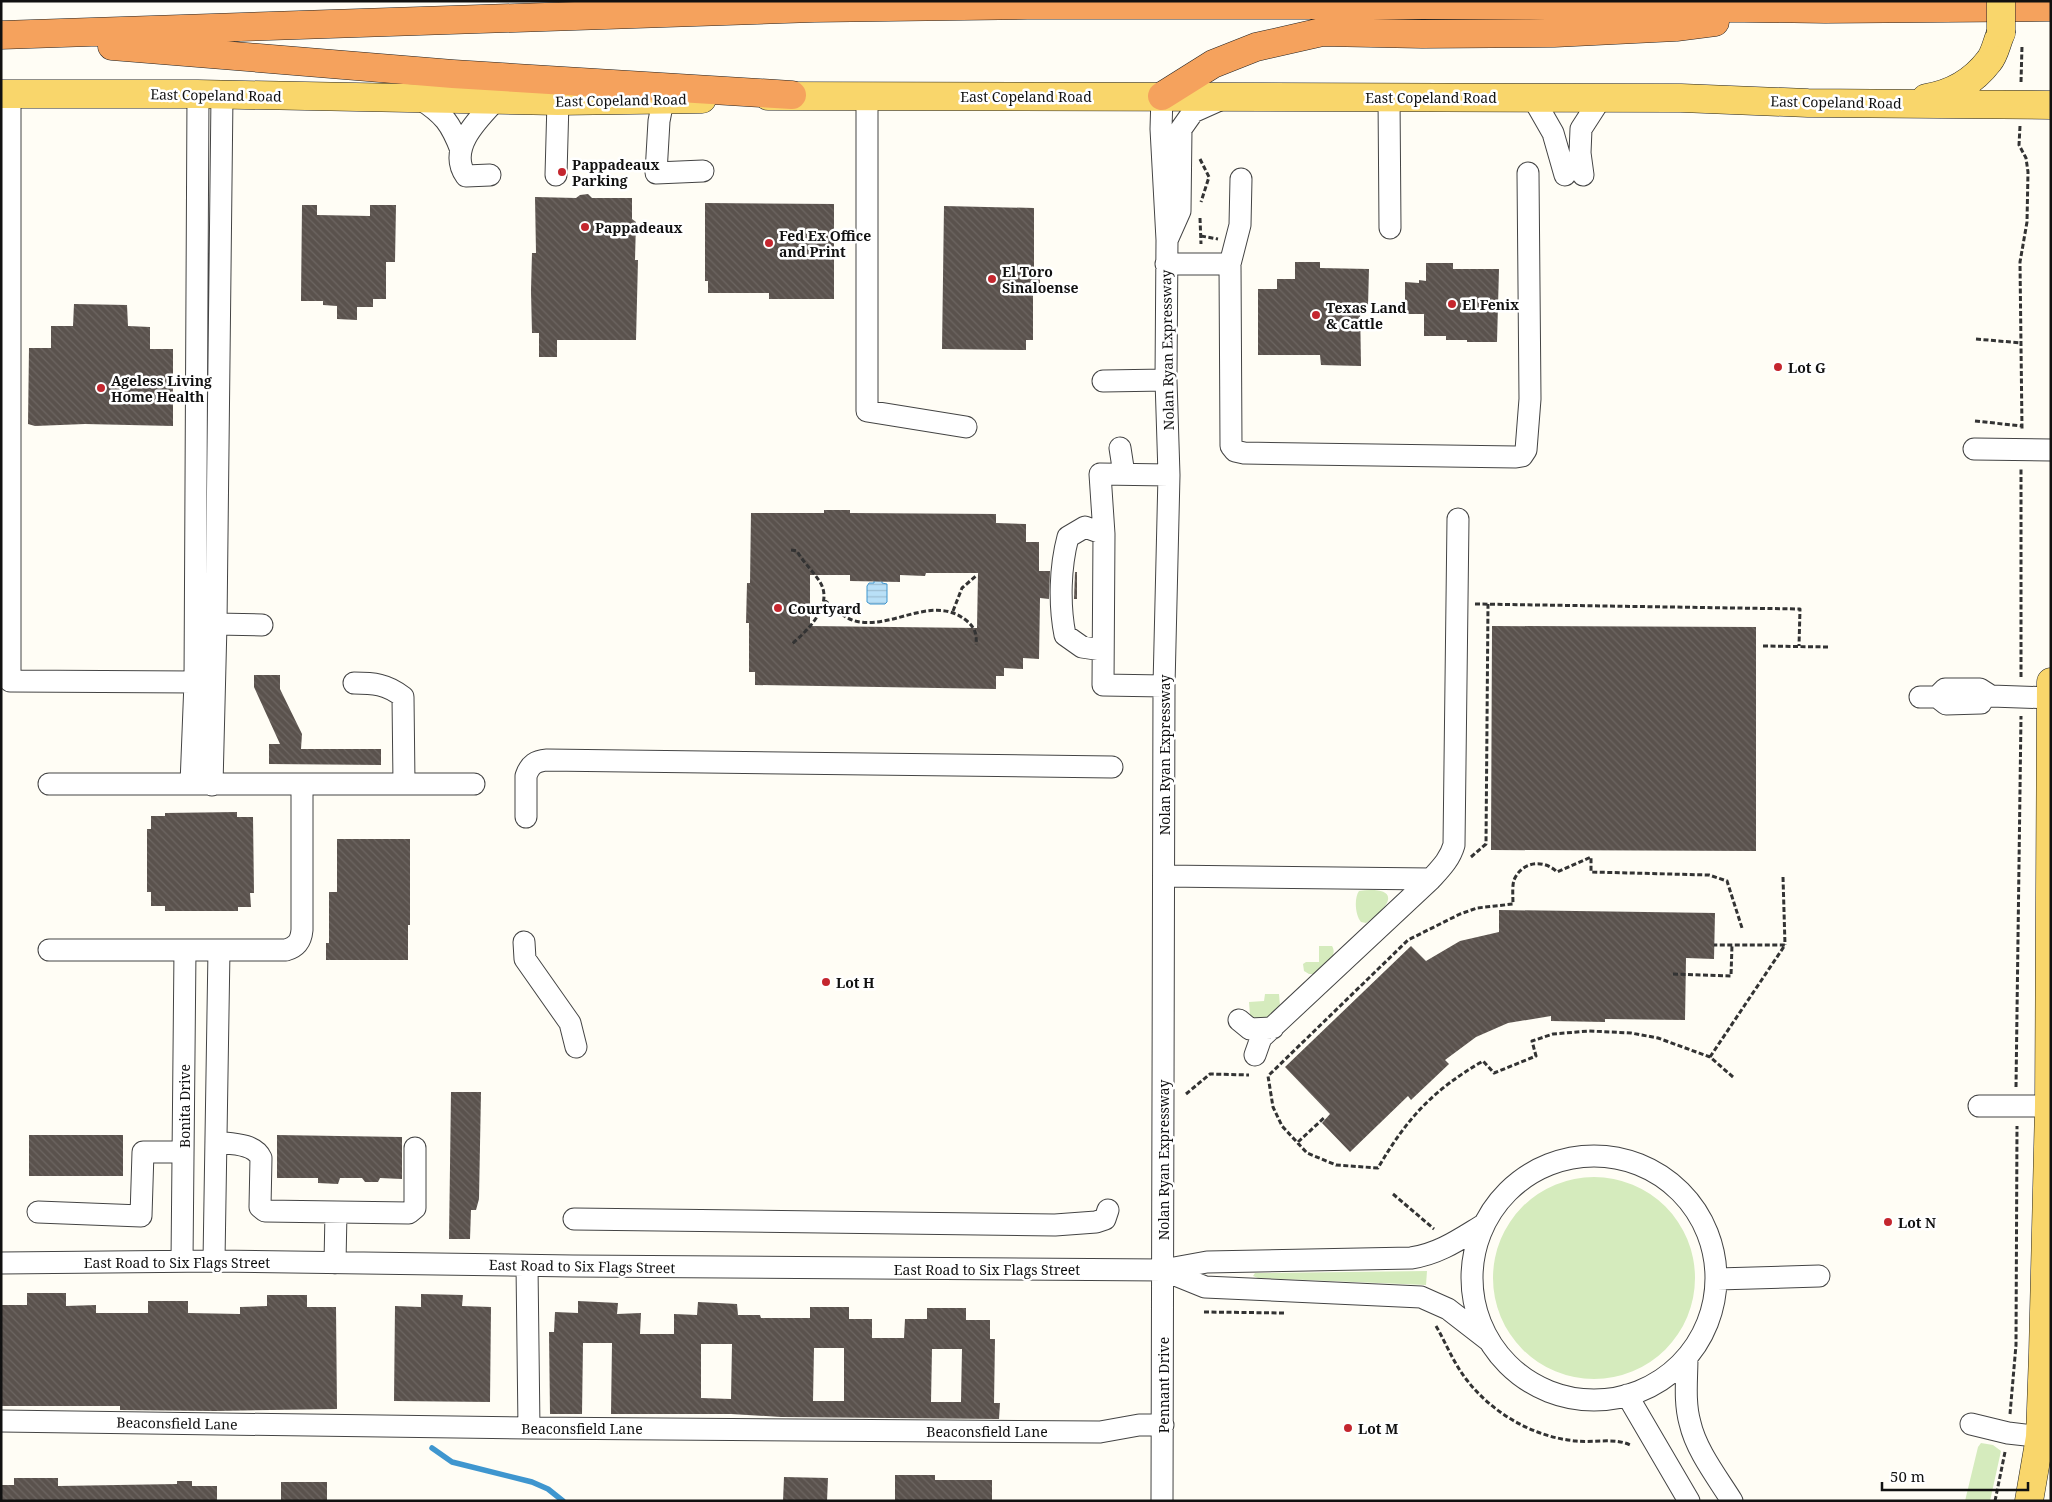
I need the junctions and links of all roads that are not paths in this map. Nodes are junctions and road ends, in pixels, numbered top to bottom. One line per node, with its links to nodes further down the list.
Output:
1 (2001, 1): 18 (main road, bridge)
2 (2051, 7): 3 (highway)
3 (1826, 9): 4 (highway); 9 (highway)
4 (1, 36): 7 (highway)
5 (6, 94): 6 (main road, East Copeland Road); 45 (street)
6 (210, 95): 14 (main road, East Copeland Road); 30 (street); 31 (street)
7 (792, 95): 8 (main road, East Copeland Road); 17 (main road, East Copeland Road)
8 (868, 95): 9 (main road, East Copeland Road); 34 (street)
9 (1162, 96): 10 (main road, East Copeland Road); 27 (street, Nolan Ryan Expressway)
10 (1227, 96): 11 (main road, East Copeland Road); 27 (street, Nolan Ryan Expressway)
11 (1389, 97): 12 (main road, East Copeland Road); 26 (street)
12 (1533, 98): 13 (main road, East Copeland Road); 13 (street)
13 (1601, 98): 18 (main road, East Copeland Road)
14 (420, 99): 15 (main road, East Copeland Road); 20 (street)
15 (496, 100): 16 (main road, East Copeland Road); 20 (street)
16 (558, 101): 17 (main road, East Copeland Road); 24 (street)
17 (663, 101): 21 (street)
18 (1898, 103): 19 (main road, East Copeland Road)
19 (2051, 105)
20 (461, 150): 23 (street)
21 (704, 171)
22 (1528, 173): 29 (street)
23 (490, 175)
24 (556, 175)
25 (1241, 179): 29 (street)
26 (1390, 228)
27 (1167, 240): 28 (street, Nolan Ryan Expressway)
28 (1166, 264): 29 (street); 33 (street, Nolan Ryan Expressway)
29 (1230, 264)
30 (198, 270): 31 (street); 45 (street)
31 (219, 270): 42 (street)
32 (1104, 380): 33 (street)
33 (1166, 380): 39 (street, Nolan Ryan Expressway)
34 (966, 427)
35 (1120, 448): 38 (street)
36 (1974, 449): 37 (street)
37 (2051, 450)
38 (1124, 474): 39 (street); 41 (street)
39 (1169, 474): 48 (street, Nolan Ryan Expressway)
40 (1458, 519): 60 (street)
41 (1104, 534): 44 (street); 44 (street)
42 (216, 624): 43 (street); 57 (street)
43 (262, 624)
44 (1102, 650): 48 (street)
45 (195, 682): 54 (street)
46 (354, 682): 52 (street)
47 (2051, 682): 50 (main road)
48 (1164, 686): 59 (street, Nolan Ryan Expressway)
49 (1928, 697): 50 (street)
50 (2051, 698): 70 (main road)
51 (1112, 767): 58 (street)
52 (404, 783): 55 (street); 56 (street)
53 (49, 784): 54 (street)
54 (191, 784): 57 (street)
55 (302, 784): 57 (street); 64 (street)
56 (474, 784)
57 (212, 785)
58 (526, 817)
59 (1164, 876): 60 (street); 84 (street, Nolan Ryan Expressway)
60 (1431, 879): 66 (street)
61 (524, 942): 67 (street)
62 (49, 950): 63 (street)
63 (185, 950): 64 (street); 73 (street, Bonita Drive)
64 (219, 950): 71 (street)
65 (1239, 1020): 66 (street)
66 (1273, 1028): 68 (street)
67 (576, 1047)
68 (1256, 1069)
69 (1979, 1106): 70 (street)
70 (2050, 1106): 94 (main road)
71 (216, 1142): 76 (street); 80 (street)
72 (415, 1148): 76 (street)
73 (183, 1152): 75 (street); 79 (street, Bonita Drive)
74 (1108, 1210): 77 (street)
75 (38, 1212)
76 (336, 1212): 81 (street)
77 (574, 1219)
78 (1484, 1225): 84 (street, East Road to Six Flags Street); 86 (street); 87 (street)
79 (182, 1261): 80 (street, East Road to Six Flags Street); 82 (street, East Road to Six Flags Street)
80 (214, 1261): 81 (street, East Road to Six Flags Street)
81 (336, 1262): 83 (street, East Road to Six Flags Street)
82 (1, 1263)
83 (527, 1266): 84 (street, East Road to Six Flags Street); 93 (street)
84 (1163, 1270): 87 (street, East Road to Six Flags Street); 92 (street, Pennant Drive)
85 (1819, 1276): 86 (street)
86 (1717, 1279): 88 (street)
87 (1489, 1341): 89 (street)
88 (1688, 1357): 89 (street); 97 (street)
89 (1627, 1395): 96 (street)
90 (1, 1421): 93 (street, Beaconsfield Lane)
91 (1971, 1424): 94 (street)
92 (1163, 1425): 93 (street, Beaconsfield Lane); 95 (street, Pennant Drive)
93 (529, 1428)
94 (2045, 1438): 98 (main road)
95 (1162, 1501)
96 (1689, 1501)
97 (1732, 1501)
98 (2029, 1501)

